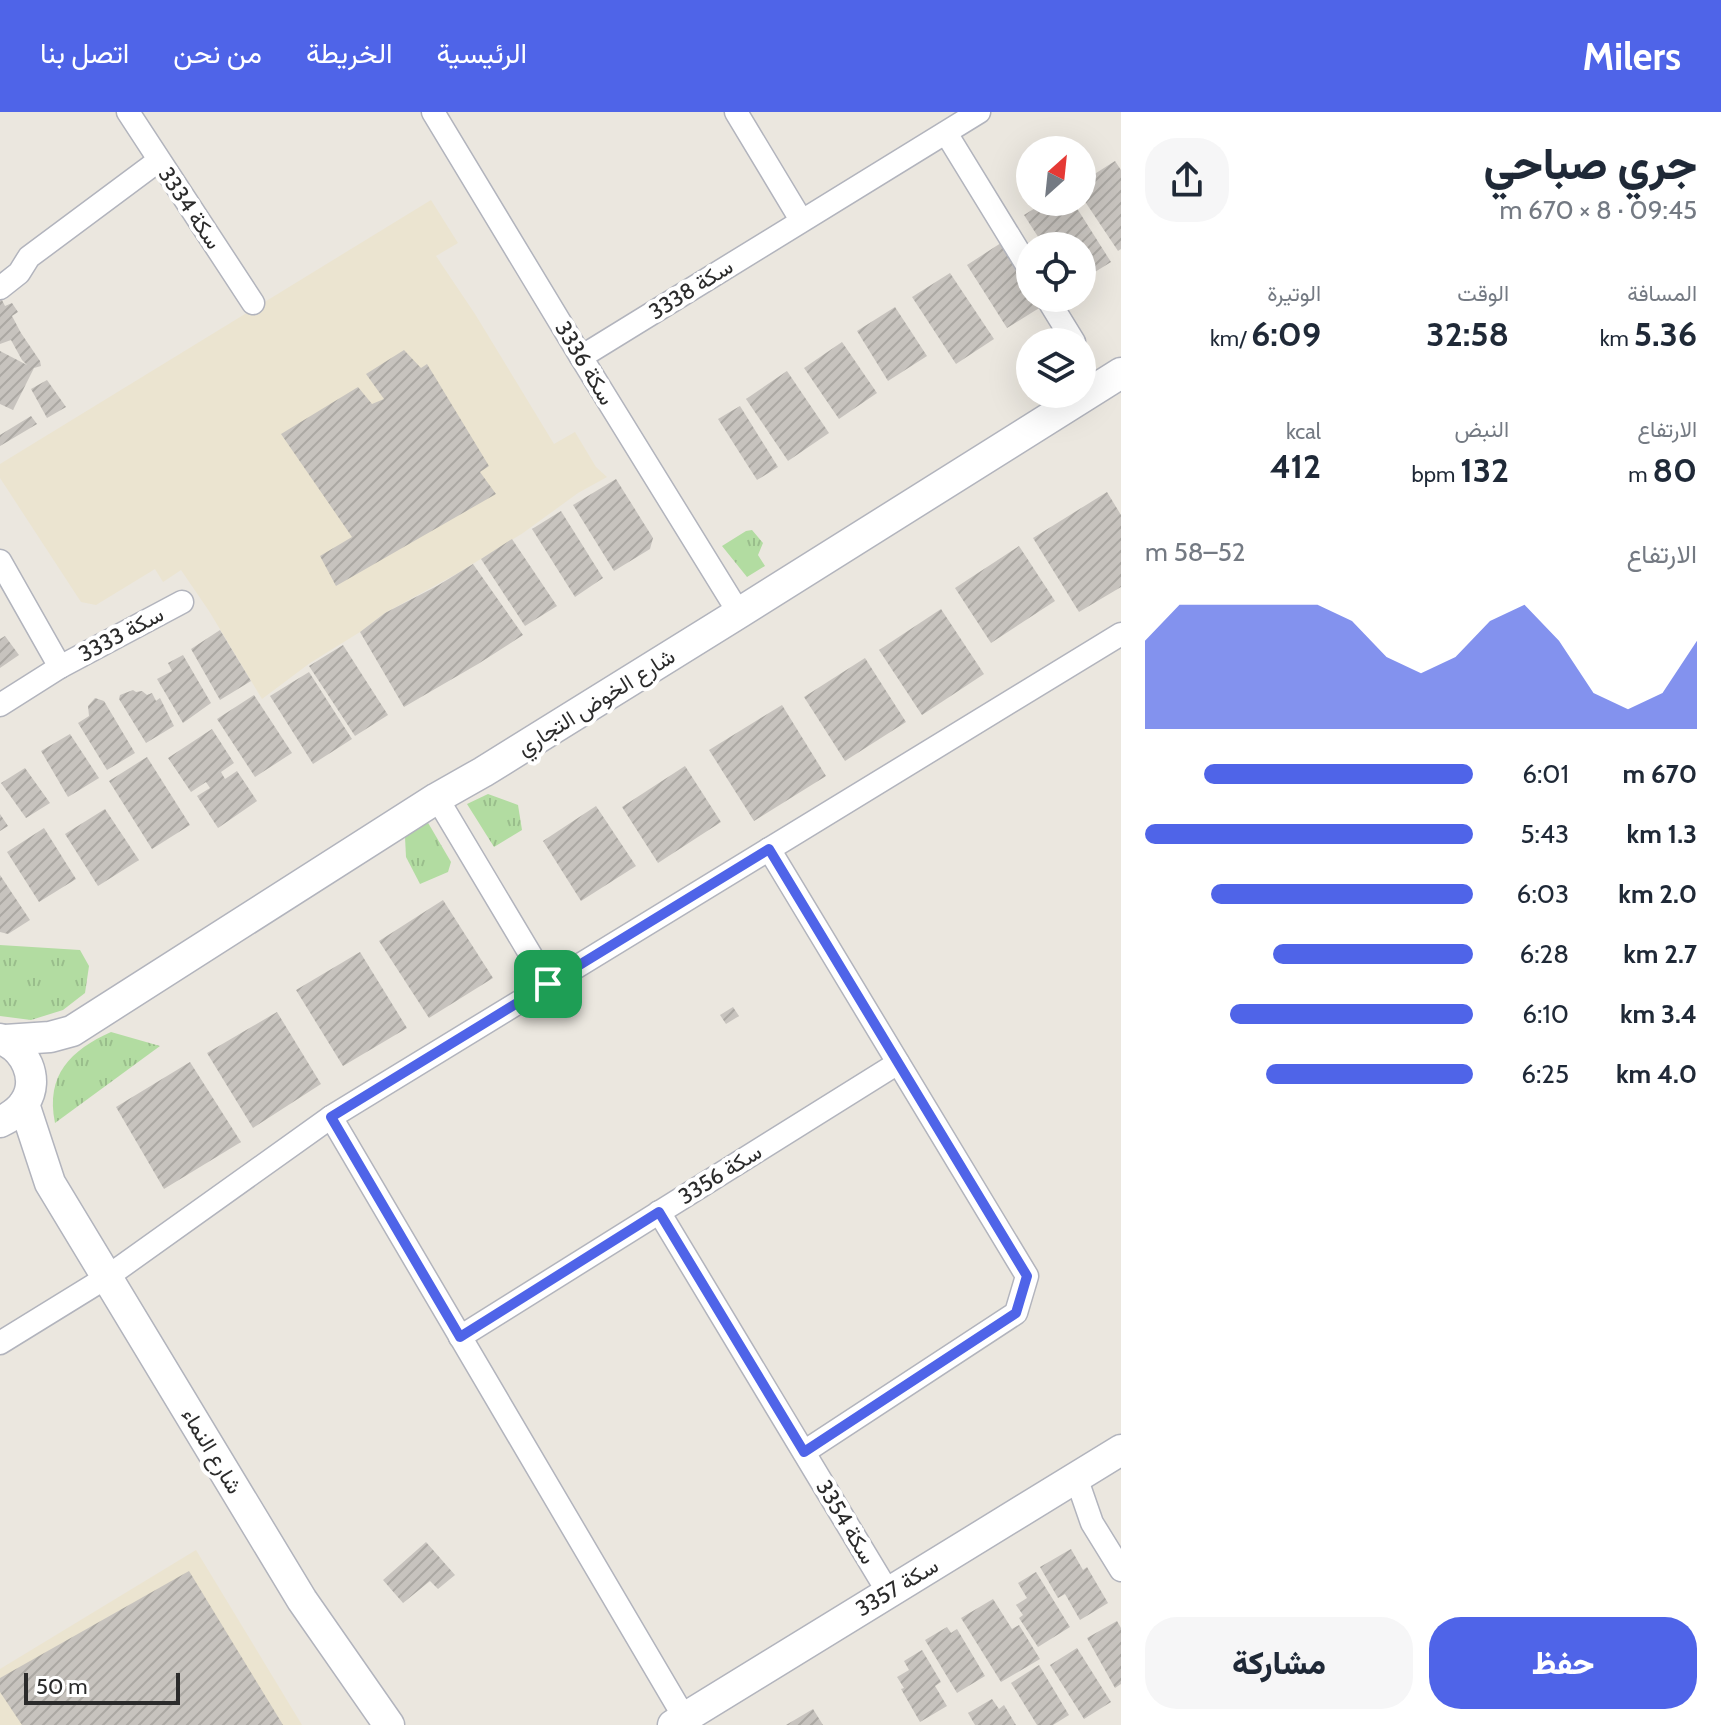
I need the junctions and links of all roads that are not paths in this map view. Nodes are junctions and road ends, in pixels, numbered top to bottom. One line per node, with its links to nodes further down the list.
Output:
1 (128, 112): 6 (street, سكة 3334)
2 (433, 112): 11 (street, سكة 3336)
3 (736, 112): 7 (street)
4 (979, 112): 5 (street, سكة 3338)
5 (946, 133): 7 (street, سكة 3338); 8 (street)
6 (158, 161): 9 (street); 10 (street, سكة 3334)
7 (801, 220): 11 (street, سكة 3338)
8 (1016, 247)
9 (0, 288)
10 (253, 303)
11 (581, 357): 15 (street, سكة 3336)
12 (1121, 373): 15 (street, شارع الخوض التجاري)
13 (0, 561): 17 (street, سكة 3333)
14 (182, 602): 17 (street, سكة 3333)
15 (739, 613): 19 (street, شارع الخوض التجاري)
16 (1121, 634): 20 (street)
17 (60, 667): 18 (street, سكة 3333)
18 (0, 705)
19 (437, 798): 21 (street); 22 (street, شارع الخوض التجاري)
20 (769, 849): 21 (street); 24 (street)
21 (548, 984): 26 (street)
22 (72, 1031): 23 (street, شارع الخوض التجاري); 25 (street, شارع الخوض التجاري)
23 (2, 1040): 25 (street, شارع النماء)
24 (898, 1063): 29 (street, سكة 3356); 34 (street)
25 (18, 1105): 28 (street, شارع النماء)
26 (331, 1117): 30 (street); 31 (street)
27 (0, 1133): 28 (street, شارع النماء)
28 (50, 1183): 30 (street, شارع النماء)
29 (659, 1212): 31 (street, سكة 3356); 34 (street, سكة 3354)
30 (107, 1277): 32 (street); 39 (street, شارع النماء)
31 (460, 1337): 38 (street)
32 (0, 1343)
33 (1121, 1450): 35 (street, سكة 3357)
34 (804, 1452): 37 (street, سكة 3354)
35 (1076, 1477): 36 (street); 37 (street, سكة 3357)
36 (1121, 1570)
37 (888, 1592): 38 (street, سكة 3357)
38 (679, 1721)
39 (385, 1722)

